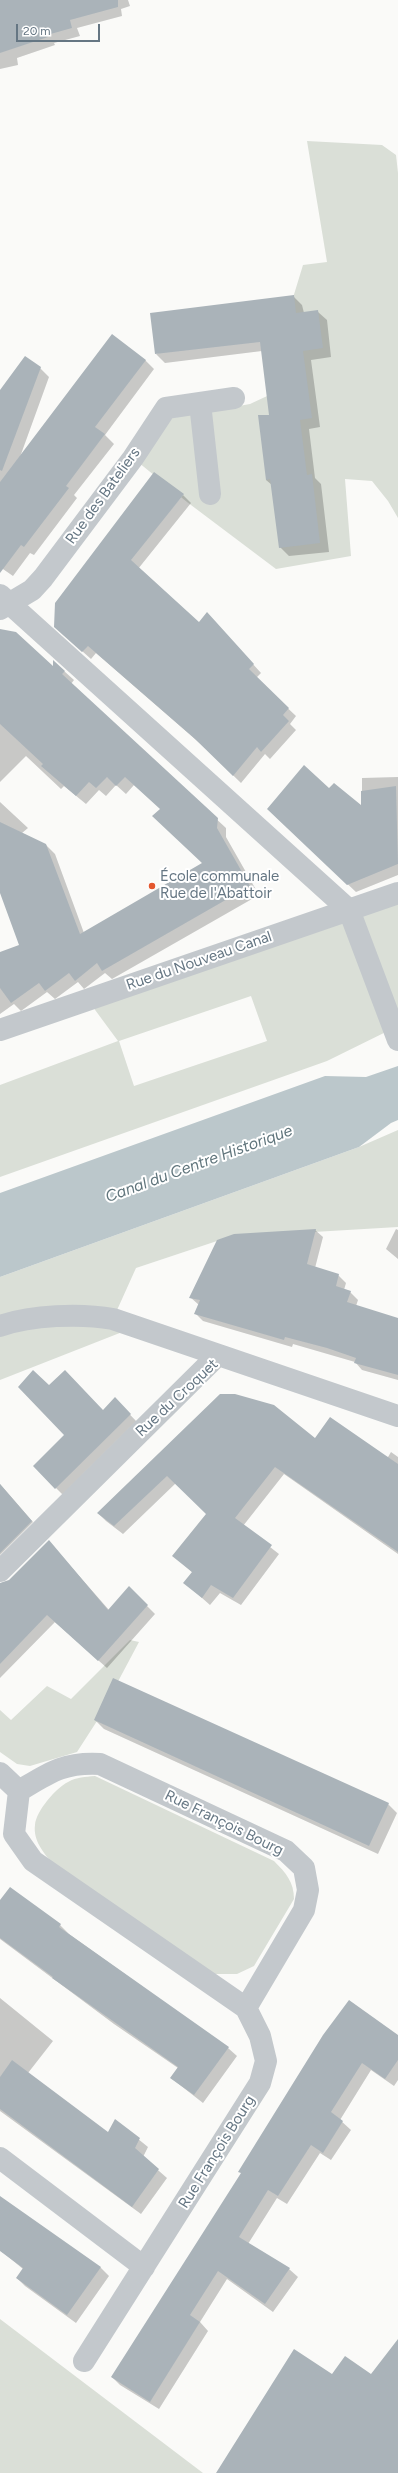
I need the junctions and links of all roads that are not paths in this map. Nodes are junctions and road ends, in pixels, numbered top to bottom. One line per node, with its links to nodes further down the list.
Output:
1 (234, 398): 2 (street, Rue des Bateliers)
2 (200, 403): 3 (street); 4 (street, Rue des Bateliers)
3 (210, 494)
4 (3, 603): 6 (street)
5 (398, 893): 6 (street, Rue du Nouveau Canal)
6 (349, 910): 7 (street, Rue du Nouveau Canal); 8 (street)
7 (0, 1030)
8 (396, 1034)
9 (0, 1326): 10 (street)
10 (217, 1356): 11 (street, Rue du Croquet); 12 (street, Rue du Croquet)
11 (398, 1416)
12 (0, 1571)
13 (0, 1773): 14 (street)
14 (19, 1791): 15 (street, Rue François Bourg); 16 (street, Rue François Bourg)
15 (7, 1839): 16 (street, Rue François Bourg)
16 (246, 2008): 18 (street, Rue François Bourg)
17 (0, 2158): 18 (street)
18 (144, 2267): 19 (street, Rue François Bourg)
19 (84, 2361)

